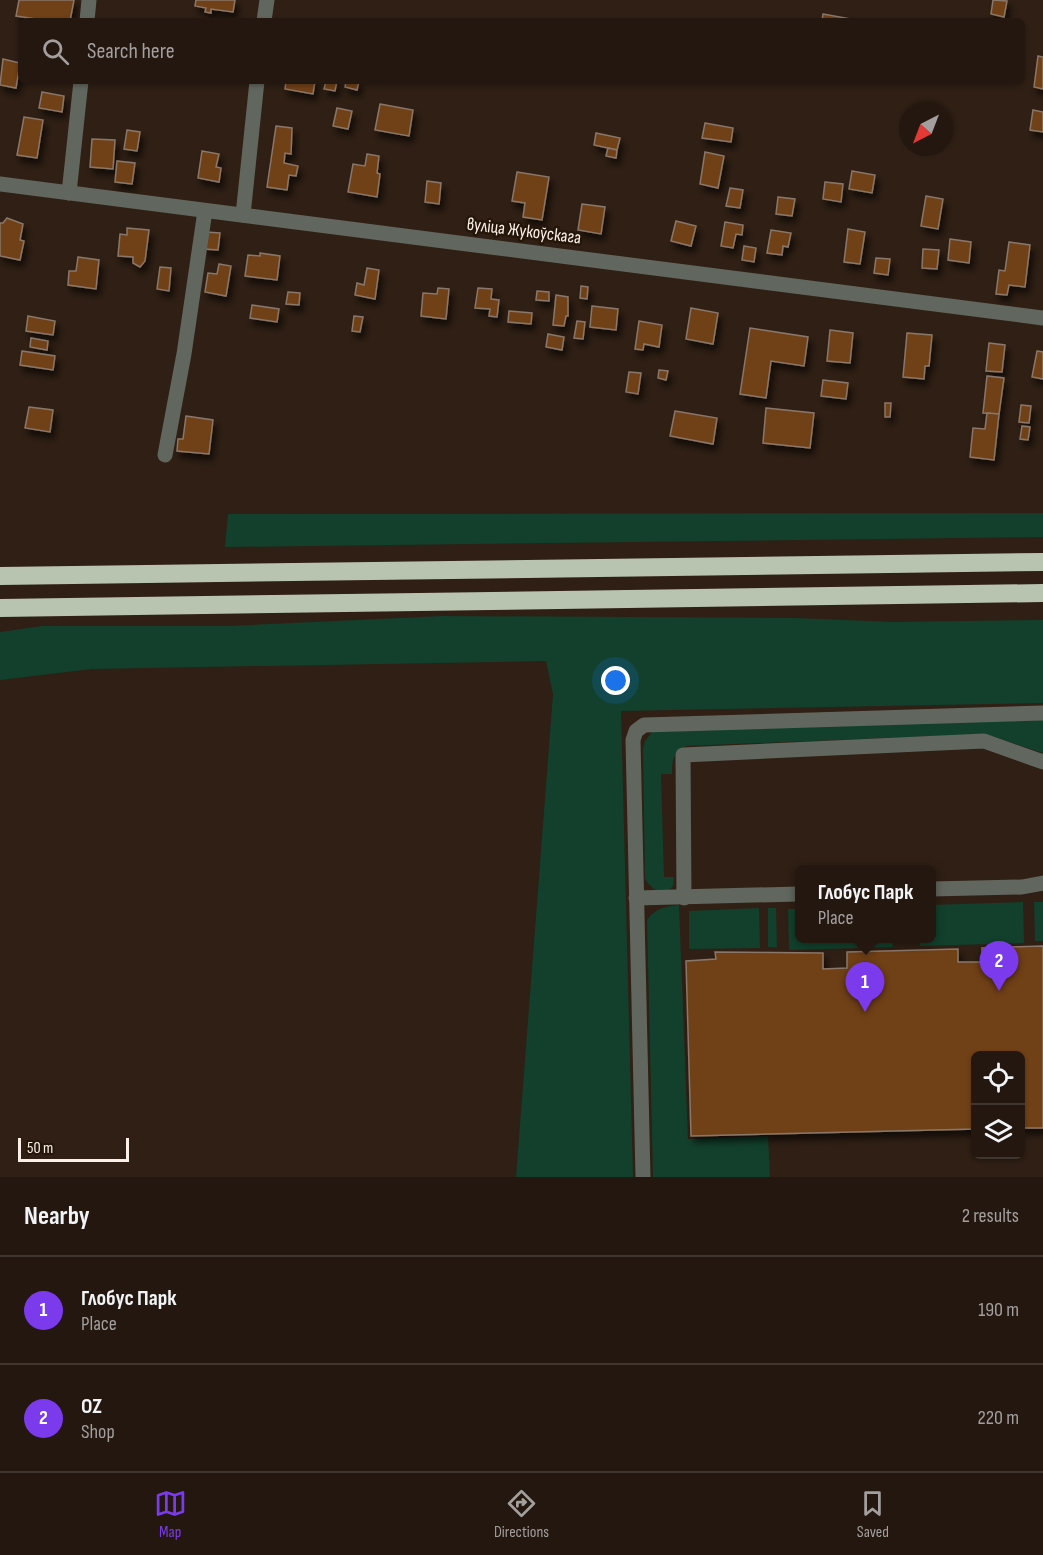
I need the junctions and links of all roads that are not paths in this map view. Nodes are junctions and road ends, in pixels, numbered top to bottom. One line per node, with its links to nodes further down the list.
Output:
1 (89, 0): 3 (street)
2 (267, 0): 4 (street)
3 (87, 18)
4 (264, 18)
5 (81, 84): 8 (street)
6 (257, 84): 10 (street)
7 (0, 184): 8 (street, вуліца Жукоўскага)
8 (69, 193): 9 (street, вуліца Жукоўскага)
9 (205, 211): 10 (street, вуліца Жукоўскага); 12 (street)
10 (243, 214): 11 (street, вуліца Жукоўскага)
11 (1043, 318)
12 (165, 455)
13 (1043, 562): 14 (highway)
14 (0, 576)
15 (1043, 593): 16 (highway)
16 (0, 608)
17 (1043, 713): 22 (street)
18 (1043, 762): 23 (street)
19 (1043, 883): 20 (street)
20 (936, 890)
21 (795, 894): 23 (street)
22 (636, 898): 23 (street); 24 (street)
23 (684, 898)
24 (643, 1177)

